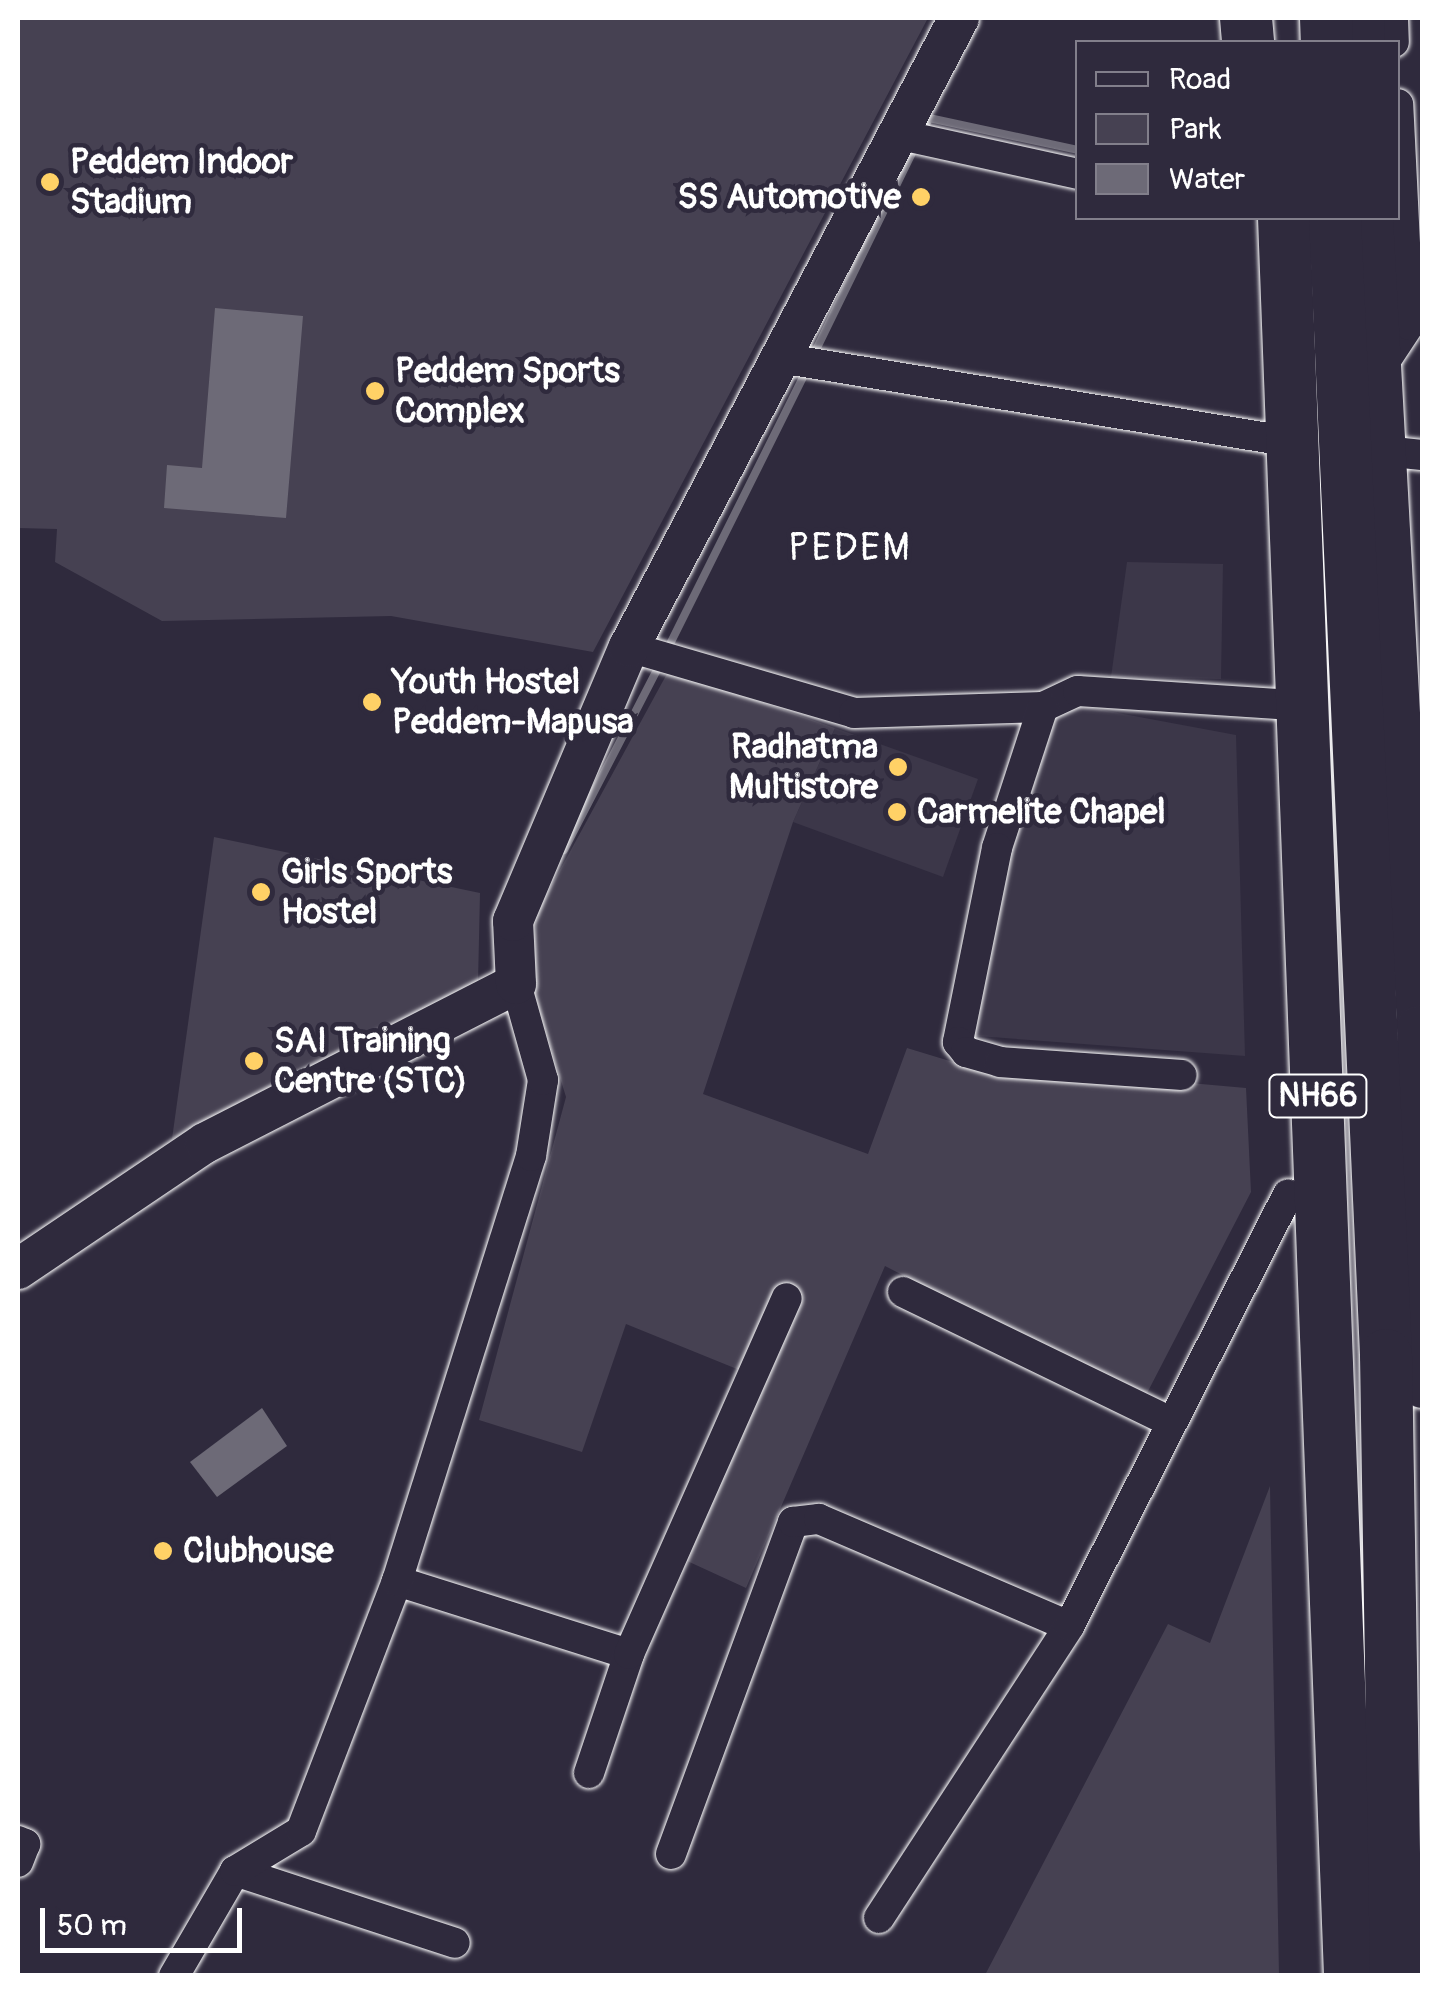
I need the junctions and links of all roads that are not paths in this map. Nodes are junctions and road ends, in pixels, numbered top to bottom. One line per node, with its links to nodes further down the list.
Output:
1 (959, 18): 2 (street)
2 (902, 135): 3 (street); 8 (street)
3 (1075, 173)
4 (1260, 220): 9 (highway)
5 (1284, 220): 36 (highway, NH66)
6 (1335, 220): 21 (highway, NH66)
7 (1399, 220): 10 (street)
8 (780, 358): 9 (street); 12 (street)
9 (1274, 439): 13 (highway)
10 (1403, 453): 11 (street)
11 (1409, 605): 21 (street)
12 (629, 647): 14 (street); 15 (street)
13 (1278, 704): 14 (street); 17 (highway)
14 (1043, 708): 16 (street)
15 (516, 984): 18 (street); 24 (street)
16 (1182, 1075)
17 (1288, 1194): 22 (street); 35 (highway)
18 (18, 1269)
19 (904, 1292): 22 (street)
20 (787, 1298): 26 (street)
21 (1404, 1372): 23 (highway); 37 (highway, NH66)
22 (1169, 1420): 25 (street)
23 (1422, 1518)
24 (397, 1581): 26 (street); 31 (street)
25 (1070, 1626): 29 (street); 32 (street)
26 (629, 1654): 27 (street)
27 (588, 1774)
28 (18, 1840): 30 (street)
29 (671, 1854)
30 (18, 1862)
31 (234, 1872): 33 (street); 34 (street)
32 (879, 1918)
33 (454, 1943)
34 (174, 1976)
35 (1317, 1976)
36 (1350, 1976)
37 (1396, 1976)

